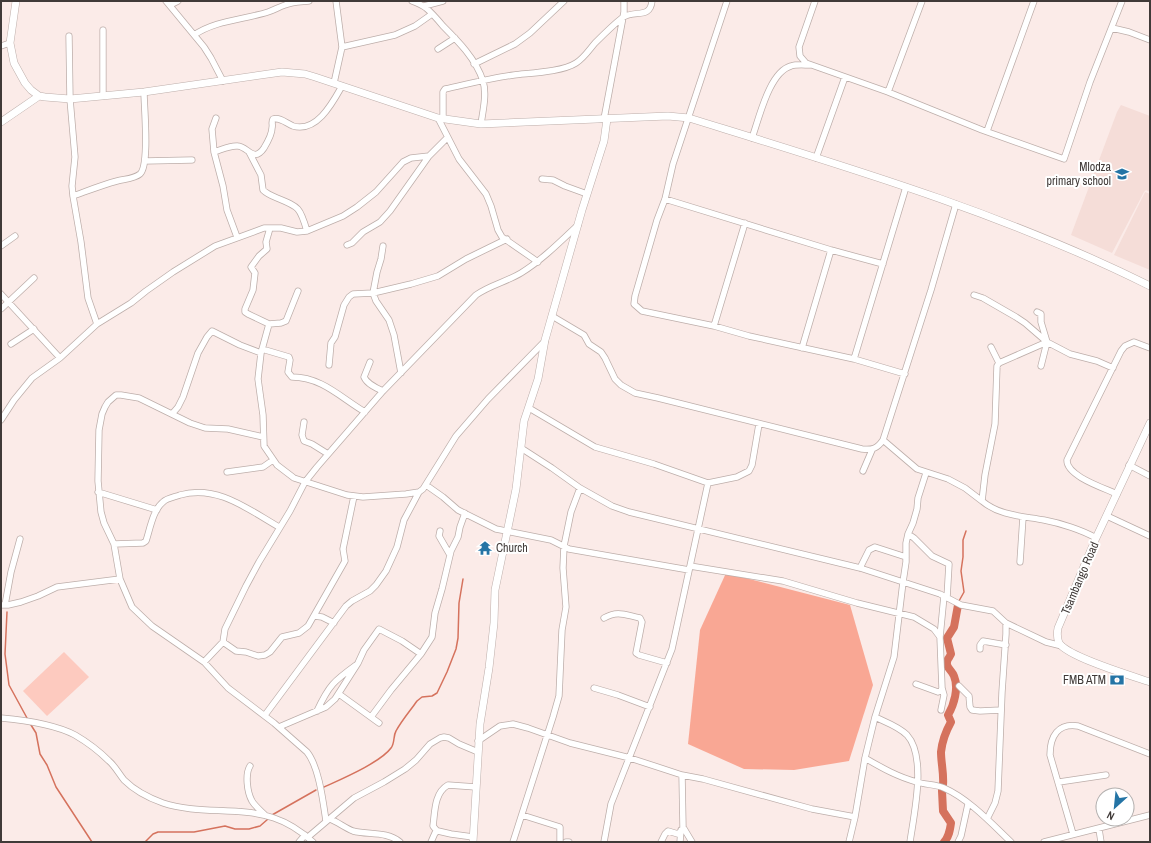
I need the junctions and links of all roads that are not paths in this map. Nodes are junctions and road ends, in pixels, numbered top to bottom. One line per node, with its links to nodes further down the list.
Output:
1 (16, 1): 25 (street)
2 (178, 1): 15 (street)
3 (309, 1): 21 (street)
4 (336, 1): 27 (street)
5 (412, 1): 16 (street)
6 (443, 1): 16 (street)
7 (564, 1): 29 (street)
8 (624, 1): 18 (street)
9 (652, 1): 18 (street)
10 (727, 1): 42 (street)
11 (815, 1): 30 (street)
12 (922, 1): 37 (street)
13 (1034, 1): 47 (street)
14 (1122, 1): 19 (street)
15 (168, 3): 21 (street)
16 (424, 6): 17 (street)
17 (432, 14): 23 (street); 27 (street)
18 (622, 18): 32 (street); 44 (street)
19 (1112, 28): 24 (street); 47 (street)
20 (103, 30): 39 (street)
21 (194, 35): 33 (street)
22 (69, 36): 40 (street)
23 (455, 38): 28 (street); 29 (street)
24 (1150, 40)
25 (10, 43): 26 (street); 38 (street)
26 (1, 46)
27 (342, 47): 34 (street)
28 (438, 49)
29 (474, 64): 32 (street)
30 (811, 65): 31 (street); 49 (street)
31 (845, 77): 37 (street); 53 (street)
32 (483, 80): 43 (street); 46 (street)
33 (223, 81): 34 (street); 36 (street)
34 (334, 83): 35 (street)
35 (342, 86): 43 (street); 51 (street)
36 (144, 92): 39 (street); 55 (street)
37 (888, 92): 47 (street)
38 (39, 96): 40 (street); 45 (street)
39 (103, 96): 40 (street)
40 (70, 99): 59 (street)
41 (216, 118): 50 (street)
42 (689, 118): 44 (street); 49 (street); 60 (street)
43 (440, 119): 46 (street); 48 (street)
44 (606, 119): 46 (street); 58 (street)
45 (1, 122)
46 (481, 124)
47 (987, 131)
48 (447, 138): 52 (street); 68 (street)
49 (752, 138): 53 (street)
50 (214, 152): 51 (street); 67 (street)
51 (249, 152): 65 (street)
52 (429, 156): 65 (street); 69 (street)
53 (816, 158): 57 (street)
54 (192, 160): 55 (street)
55 (145, 161): 59 (street)
56 (542, 179): 58 (street)
57 (906, 187): 61 (street); 74 (street)
58 (587, 194): 63 (street)
59 (73, 196): 85 (street)
60 (665, 199): 62 (street); 87 (street)
61 (956, 204): 76 (street); 104 (street)
62 (745, 223): 72 (street); 87 (street)
63 (578, 224): 73 (street); 84 (street)
64 (270, 228): 65 (street); 67 (street); 86 (street)
65 (306, 231)
66 (15, 236): 70 (street)
67 (238, 237): 85 (street)
68 (507, 239): 73 (street); 78 (street)
69 (347, 245)
70 (1, 246)
71 (383, 246): 78 (street)
72 (831, 250): 74 (street); 93 (street)
73 (538, 262): 103 (street)
74 (882, 264): 97 (street)
75 (34, 278): 81 (street)
76 (1150, 286)
77 (298, 291): 86 (street)
78 (373, 293): 100 (street); 103 (street)
79 (1, 294): 81 (street)
80 (974, 295): 90 (street)
81 (8, 302): 82 (street); 88 (street)
82 (1, 309)
83 (1037, 312): 90 (street)
84 (552, 316): 89 (street); 112 (street)
85 (97, 324): 96 (street)
86 (269, 324): 95 (street)
87 (714, 326): 93 (street)
88 (34, 329): 91 (street); 96 (street)
89 (545, 340): 106 (street); 126 (street)
90 (1047, 342): 99 (street); 101 (street); 102 (street)
91 (11, 344)
92 (991, 347): 99 (street)
93 (802, 348): 97 (street)
94 (1150, 348): 102 (street)
95 (262, 351): 107 (street); 108 (street); 113 (street)
96 (60, 358): 109 (street)
97 (854, 359): 104 (street)
98 (370, 362): 105 (street)
99 (999, 363): 132 (street)
100 (329, 365)
101 (1041, 366)
102 (1113, 368): 130 (street)
103 (401, 373): 105 (street)
104 (905, 374): 114 (street)
105 (383, 391): 107 (street)
106 (529, 408): 115 (street); 125 (street)
107 (365, 412): 117 (street)
108 (172, 414): 113 (street); 128 (street)
109 (1, 420)
110 (304, 422): 117 (street)
111 (1150, 423): 119 (street, Tsambango Road)
112 (759, 424): 116 (street); 125 (street)
113 (263, 437): 118 (street)
114 (883, 440): 116 (street); 122 (street)
115 (521, 448): 127 (street); 140 (street)
116 (872, 450): 120 (street)
117 (328, 454): 124 (street)
118 (273, 460): 121 (street); 124 (street)
119 (1129, 465): 123 (street); 130 (street, Tsambango Road)
120 (863, 471)
121 (227, 472)
122 (926, 473): 132 (street); 141 (street)
123 (1150, 476)
124 (305, 482): 131 (street); 137 (street)
125 (708, 483): 138 (street)
126 (426, 486): 129 (street); 134 (street)
127 (580, 488): 138 (street); 146 (street)
128 (98, 492): 133 (street); 145 (street)
129 (419, 492): 131 (street); 159 (street)
130 (1117, 494): 135 (street, Tsambango Road)
131 (354, 496): 157 (street)
132 (982, 501): 136 (street)
133 (157, 510): 137 (street); 145 (street)
134 (464, 513): 140 (street); 147 (street)
135 (1107, 516): 142 (street); 143 (street, Tsambango Road)
136 (1023, 517): 143 (street); 149 (street)
137 (279, 527): 162 (street)
138 (697, 530): 150 (street); 151 (street)
139 (440, 531): 147 (street)
140 (508, 532): 146 (street); 187 (street)
141 (908, 534): 148 (street); 154 (street)
142 (1150, 536)
143 (1096, 538): 164 (street, Tsambango Road)
144 (20, 539): 155 (street)
145 (114, 544): 152 (street)
146 (564, 546): 150 (street); 186 (street)
147 (450, 555): 166 (street)
148 (906, 557): 151 (street); 153 (street)
149 (1020, 562)
150 (689, 568): 156 (street); 169 (street)
151 (860, 568): 153 (street)
152 (120, 579): 155 (street); 167 (street)
153 (903, 582): 154 (street); 156 (street)
154 (945, 597): 160 (street); 161 (street)
155 (3, 605)
156 (900, 614): 161 (street); 182 (street)
157 (314, 616): 159 (street); 162 (street)
158 (604, 618): 169 (street)
159 (334, 623): 180 (street)
160 (1006, 623): 163 (street); 164 (street)
161 (940, 637): 174 (street)
162 (223, 642): 167 (street)
163 (1006, 645): 165 (street); 178 (street)
164 (1062, 646): 170 (street)
165 (980, 649)
166 (421, 654): 168 (street); 181 (street)
167 (204, 662): 180 (street)
168 (358, 663): 175 (street); 179 (street)
169 (667, 663): 176 (street)
170 (1150, 682)
171 (916, 684): 174 (street)
172 (959, 686): 178 (street)
173 (594, 688): 176 (street)
174 (942, 688): 177 (street)
175 (339, 694): 179 (street); 181 (street)
176 (650, 707): 190 (street)
177 (941, 710)
178 (1001, 710): 203 (street)
179 (317, 711): 185 (street)
180 (265, 715): 185 (street)
181 (371, 717): 184 (street)
182 (874, 717): 191 (street); 196 (street)
183 (1, 718): 201 (street)
184 (379, 723)
185 (279, 727): 204 (street)
186 (547, 735): 187 (street); 190 (street); 199 (street)
187 (478, 741): 188 (street)
188 (478, 752): 197 (street); 204 (street)
189 (1150, 754): 195 (street)
190 (630, 758): 193 (street); 218 (street)
191 (865, 758): 196 (street); 202 (street)
192 (250, 766): 201 (street)
193 (682, 775): 202 (street); 205 (street)
194 (1106, 775): 195 (street)
195 (1059, 782): 209 (street)
196 (918, 783): 198 (street); 223 (street)
197 (476, 787): 207 (street); 211 (street)
198 (968, 804): 203 (street); 224 (street)
199 (522, 815): 216 (street); 217 (street)
200 (1150, 815): 206 (street)
201 (265, 816): 210 (street)
202 (855, 817): 222 (street)
203 (987, 819): 225 (street)
204 (328, 820): 210 (street); 214 (street)
205 (683, 827): 208 (street); 221 (street)
206 (1098, 829): 209 (street); 227 (street)
207 (436, 831): 211 (street); 215 (street)
208 (680, 832): 219 (street); 220 (street)
209 (1073, 834): 226 (street)
210 (306, 836): 212 (street); 213 (street)
211 (473, 840)
212 (299, 842)
213 (313, 842)
214 (400, 842)
215 (431, 842)
216 (513, 842)
217 (560, 842)
218 (604, 842)
219 (661, 842)
220 (680, 842)
221 (692, 842)
222 (849, 842)
223 (910, 842)
224 (958, 842)
225 (1011, 842)
226 (1044, 842)
227 (1101, 842)

